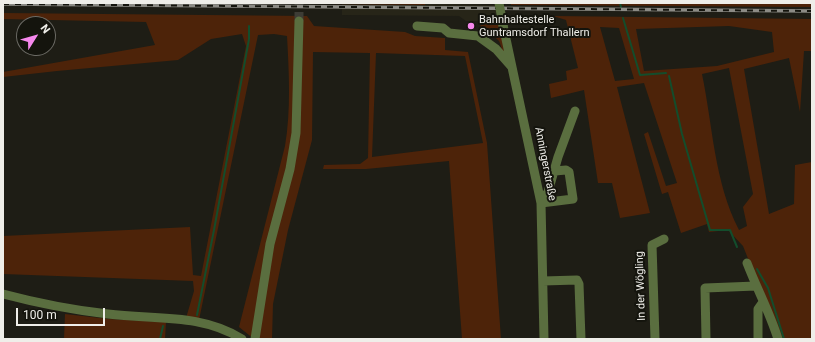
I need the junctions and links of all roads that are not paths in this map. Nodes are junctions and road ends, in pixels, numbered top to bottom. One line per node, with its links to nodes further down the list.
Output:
1 (499, 3): 4 (street, Anningerstraße, bridge)
2 (299, 21): 15 (street)
3 (417, 26): 4 (street, Anningerstraße)
4 (512, 67): 7 (street, Anningerstraße)
5 (575, 111): 6 (street)
6 (555, 171): 7 (street); 7 (street)
7 (541, 203): 10 (street, Anningerstraße)
8 (664, 239): 18 (street, In der Wögling)
9 (747, 263): 11 (street)
10 (543, 280): 16 (street, Anningerstraße); 17 (street)
11 (756, 286): 13 (street); 19 (street)
12 (3, 294): 14 (street)
13 (763, 302): 20 (street); 21 (street)
14 (242, 339)
15 (255, 339)
16 (544, 339)
17 (581, 339)
18 (654, 339)
19 (706, 339)
20 (758, 339)
21 (778, 339)

